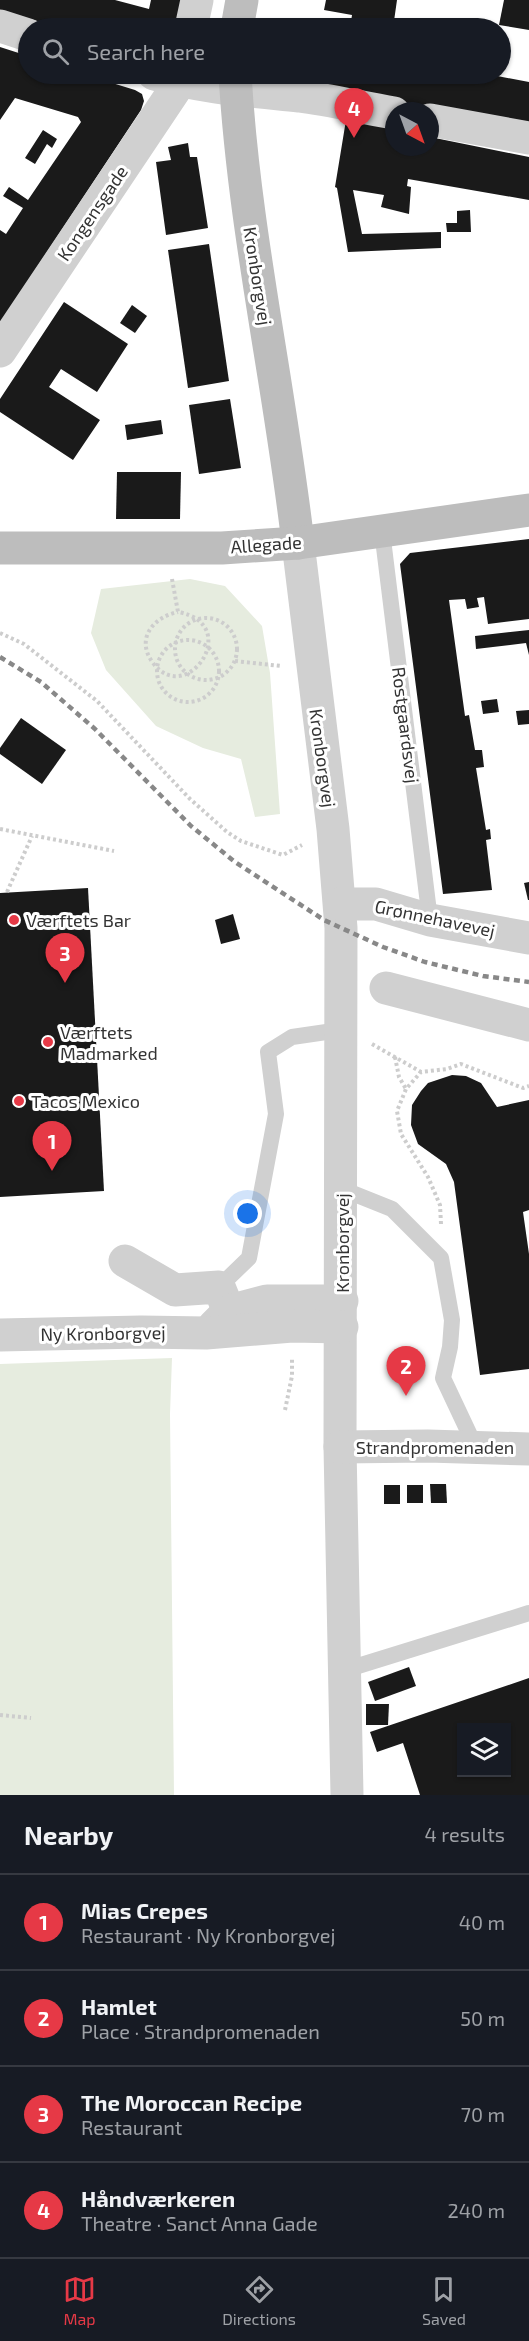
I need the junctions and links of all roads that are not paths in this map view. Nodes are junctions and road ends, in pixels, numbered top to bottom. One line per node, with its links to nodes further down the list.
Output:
1 (197, 0): 3 (street)
2 (242, 0): 4 (main road)
3 (193, 18)
4 (239, 18)
5 (0, 26): 6 (street)
6 (18, 32)
7 (167, 84): 13 (street, Kongensgade)
8 (236, 84): 16 (main road, Kronborgvej)
9 (245, 84): 10 (street)
10 (385, 111)
11 (439, 122): 12 (street)
12 (529, 138)
13 (0, 351)
14 (529, 510): 15 (main road, Allegade)
15 (382, 531): 16 (main road, Allegade); 19 (lane, Rostgaardsvej)
16 (298, 543): 17 (main road, Allegade); 18 (street, Kronborgvej)
17 (0, 548)
18 (340, 904): 19 (street, Grønnehavevej); 23 (street, Kronborgvej)
19 (430, 920): 20 (street, Grønnehavevej)
20 (529, 938)
21 (386, 988): 22 (street)
22 (529, 1025)
23 (340, 1030): 24 (street, Kronborgvej); 27 (lane)
24 (342, 1189): 26 (street, Kronborgvej); 29 (lane)
25 (125, 1261): 27 (street, Ny Kronborgvej)
26 (342, 1314): 27 (street, Ny Kronborgvej); 27 (street, Ny Kronborgvej); 30 (street, Kronborgvej)
27 (217, 1319): 28 (street, Ny Kronborgvej)
28 (0, 1335)
29 (475, 1446): 30 (street, Strandpromenaden); 31 (street, Strandpromenaden)
30 (340, 1447): 33 (street, Kronborgvej)
31 (529, 1449)
32 (529, 1613): 33 (lane)
33 (345, 1671): 34 (street, Kronborgvej)
34 (347, 1795)

